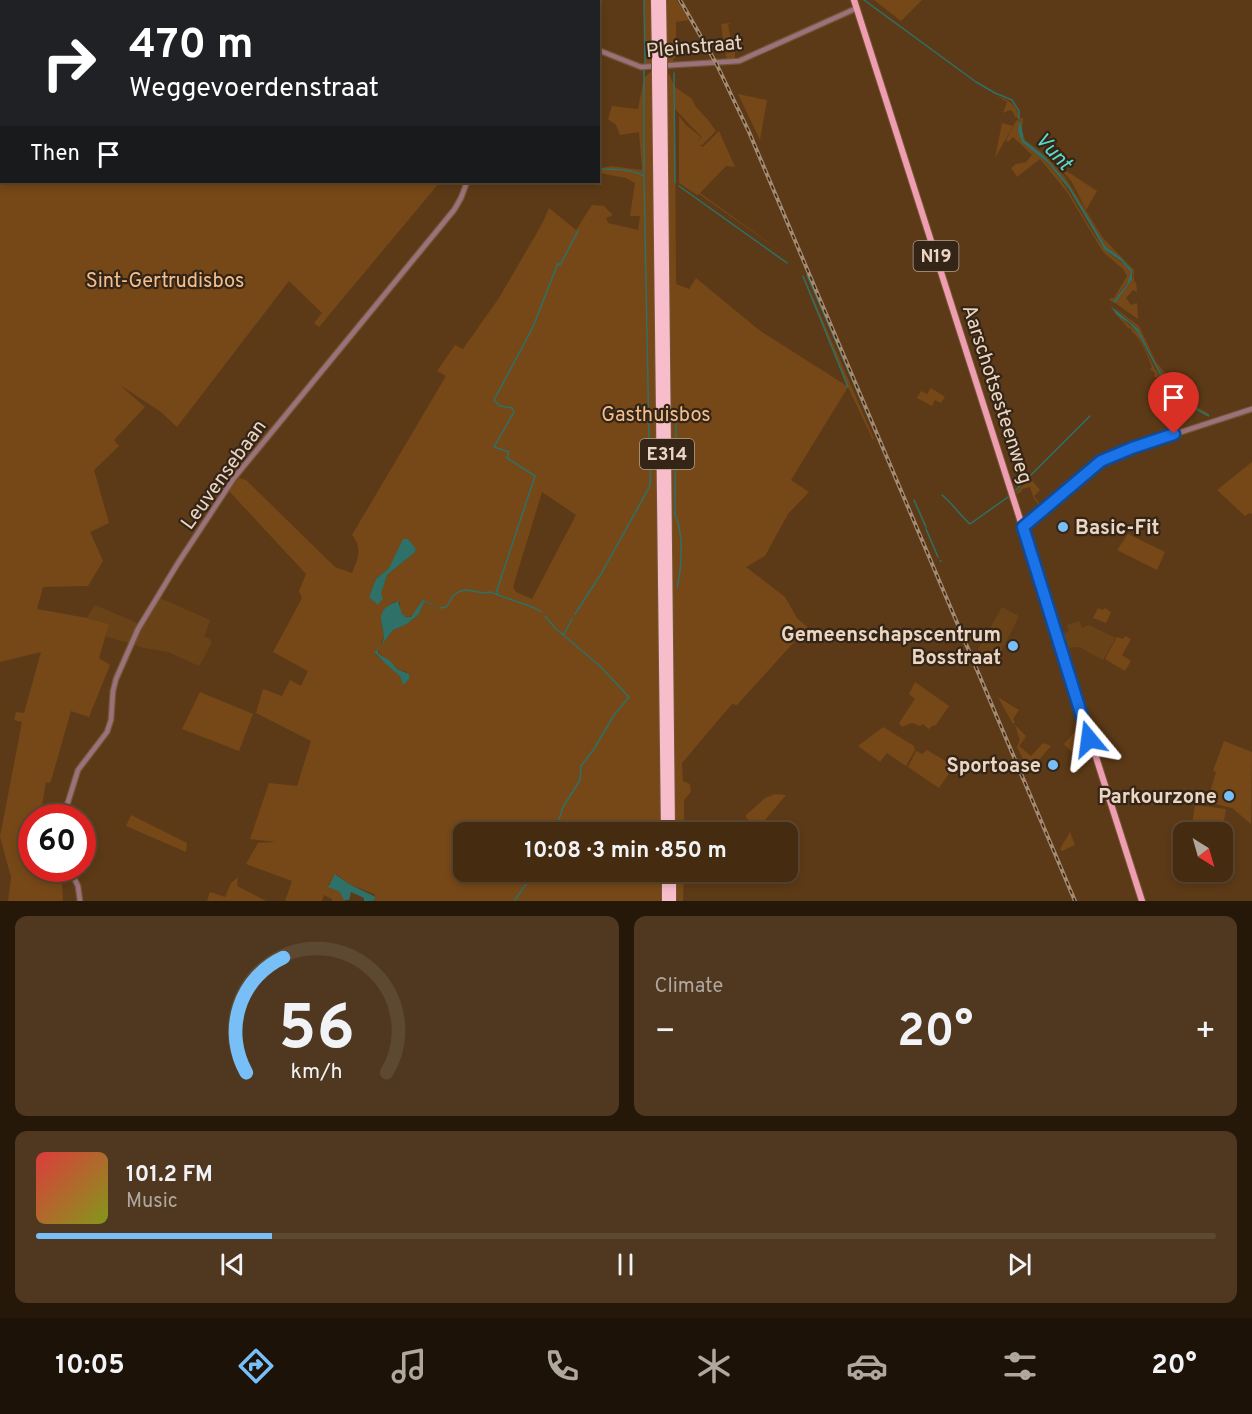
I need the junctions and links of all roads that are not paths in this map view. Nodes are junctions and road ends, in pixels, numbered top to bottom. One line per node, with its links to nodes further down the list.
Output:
1 (656, 0): 6 (highway, E314)
2 (662, 0): 6 (highway, E314)
3 (855, 0): 4 (main road, Aarschotsesteenweg / N19)
4 (857, 8): 5 (street, Pleinstraat); 10 (main road, Aarschotsesteenweg / N19)
5 (600, 51)
6 (660, 59): 7 (highway, E314, bridge)
7 (660, 75): 12 (highway, E314); 13 (highway, E314)
8 (467, 183): 11 (street, Leuvensebaan)
9 (1252, 409): 10 (street)
10 (1023, 527): 20 (main road, Aarschotsesteenweg / N19)
11 (67, 804)
12 (665, 822)
13 (671, 822)
14 (76, 882): 17 (street)
15 (666, 882): 18 (highway)
16 (672, 882): 19 (highway)
17 (80, 901)
18 (666, 901)
19 (672, 901)
20 (1142, 901)

